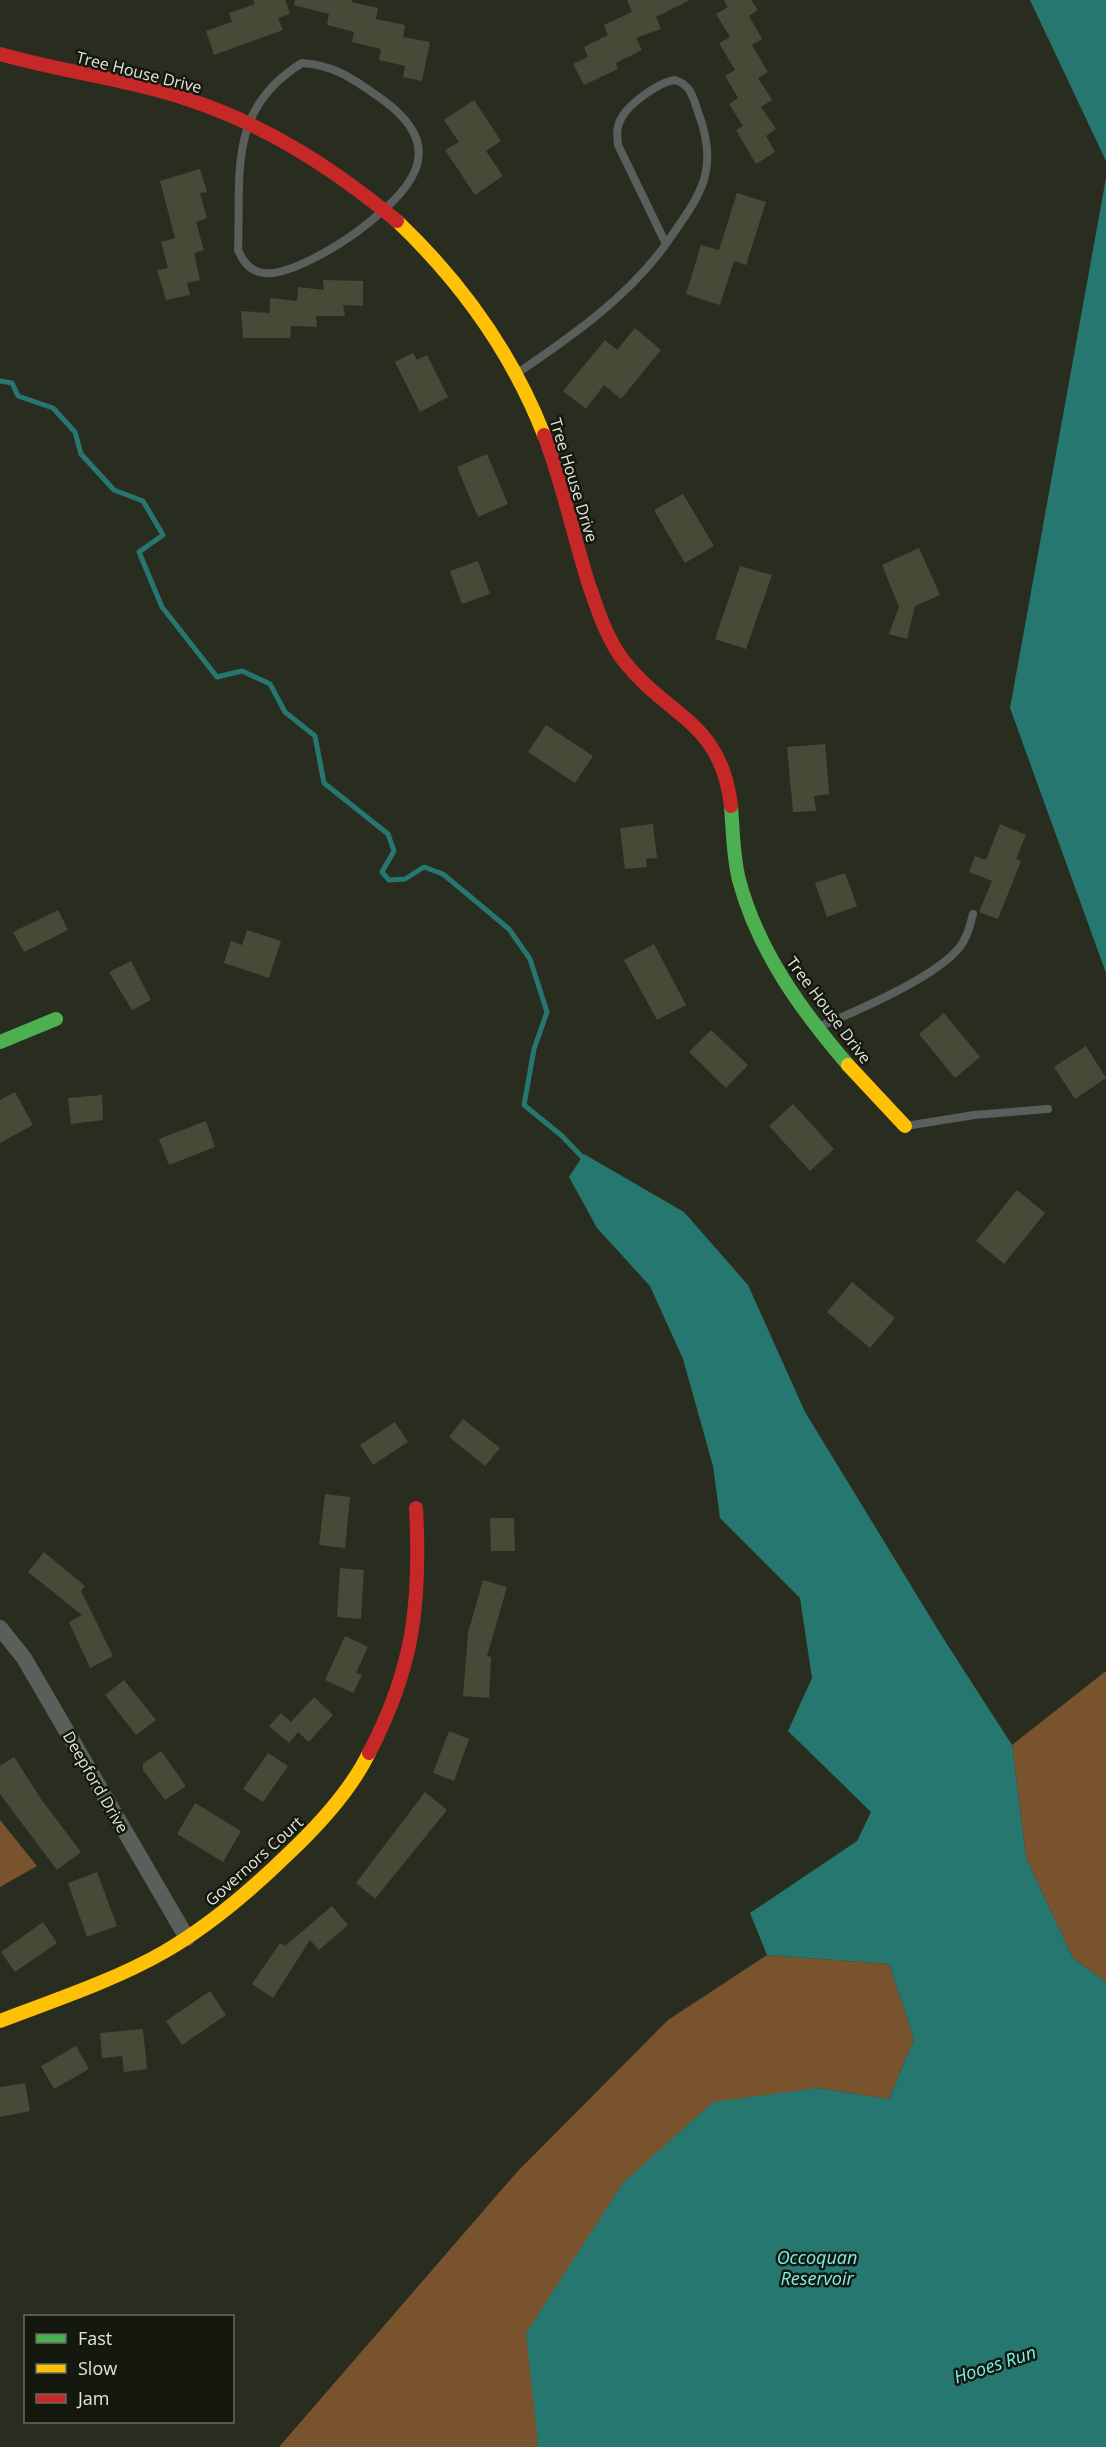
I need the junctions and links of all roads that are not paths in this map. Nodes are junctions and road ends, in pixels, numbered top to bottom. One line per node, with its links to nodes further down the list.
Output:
1 (0, 54): 2 (street, Tree House Drive)
2 (247, 123): 3 (street, Tree House Drive); 3 (lane); 3 (lane)
3 (385, 210): 5 (street, Tree House Drive)
4 (666, 244): 4 (lane); 5 (lane)
5 (516, 374): 8 (street, Tree House Drive)
6 (973, 914): 8 (lane)
7 (57, 1019): 9 (street)
8 (818, 1027): 11 (street, Tree House Drive)
9 (0, 1042)
10 (1048, 1109): 11 (lane)
11 (905, 1126)
12 (417, 1508): 14 (street, Governors Court)
13 (0, 1628): 14 (street, Deepford Drive)
14 (188, 1938): 15 (street, Governors Court)
15 (0, 2021)

